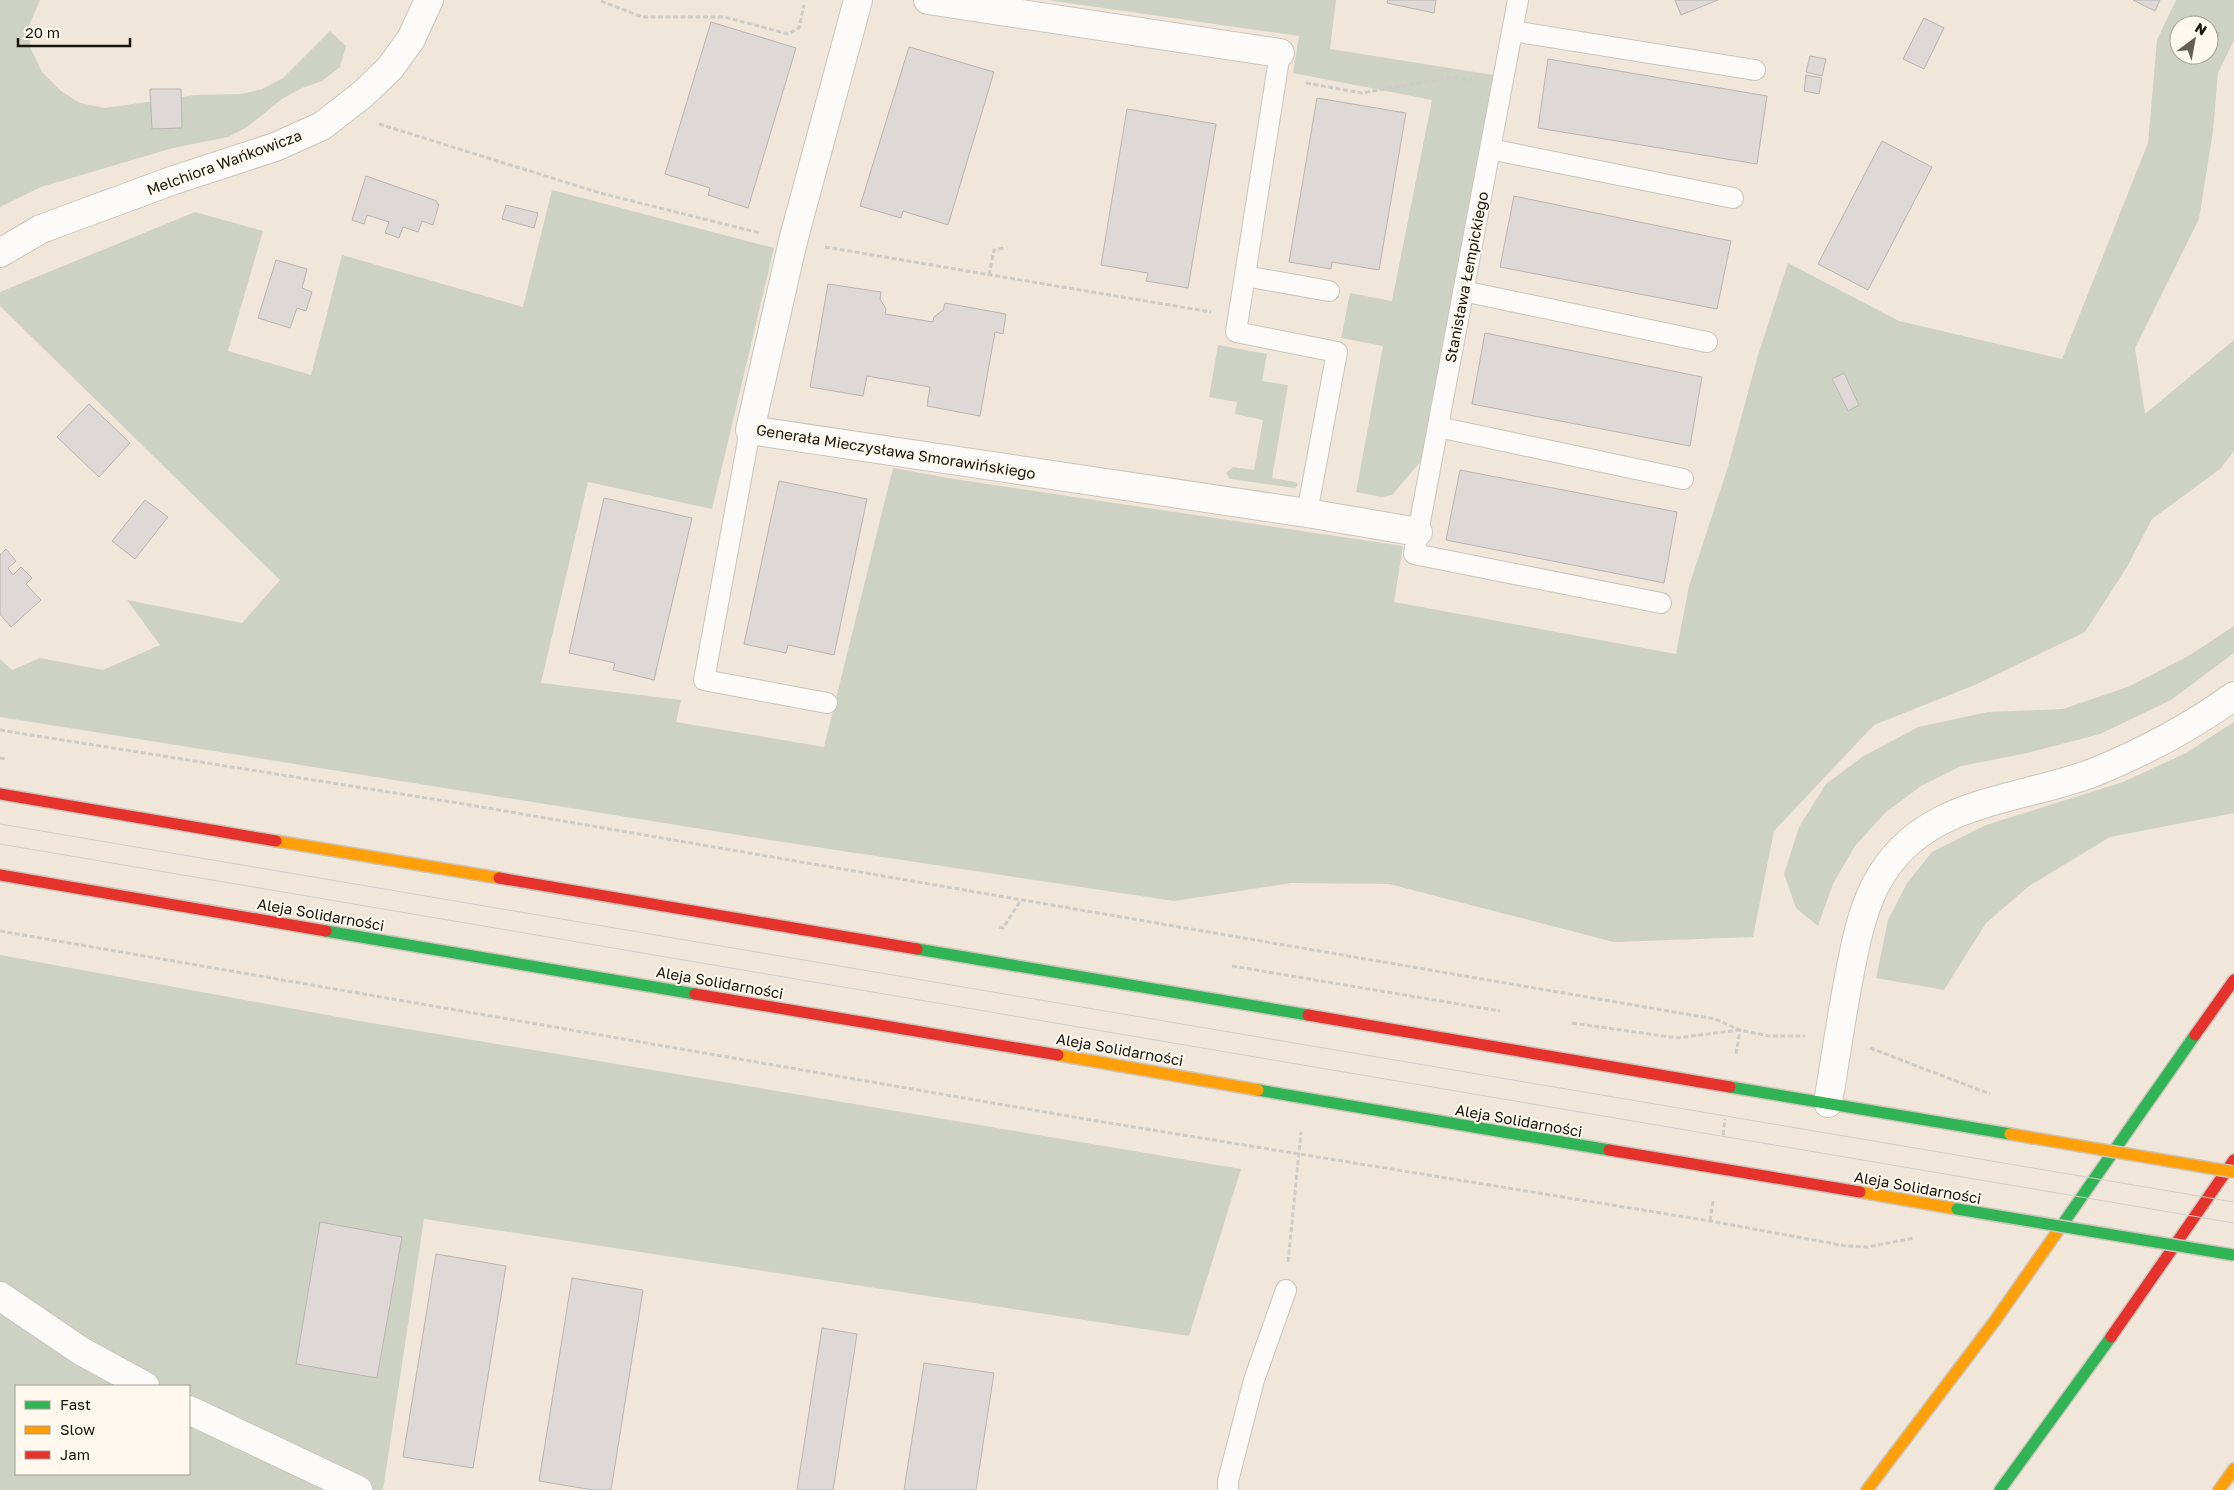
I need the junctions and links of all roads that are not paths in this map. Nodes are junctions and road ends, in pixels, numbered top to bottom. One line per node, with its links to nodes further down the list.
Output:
1 (428, 0): 10 (street, Melchiora Wańkowicza)
2 (858, 0): 16 (street, Generała Mieczysława Smorawińskiego)
3 (928, 0): 6 (street)
4 (1518, 0): 5 (lane, Stanisława Łempickiego)
5 (1512, 31): 7 (lane); 8 (lane, Stanisława Łempickiego)
6 (1278, 65): 11 (lane)
7 (1755, 70)
8 (1490, 149): 9 (lane); 13 (lane, Stanisława Łempickiego)
9 (1733, 198)
10 (0, 253)
11 (1245, 276): 12 (lane); 18 (lane)
12 (1330, 290)
13 (1463, 291): 14 (lane); 15 (lane, Stanisława Łempickiego)
14 (1707, 342)
15 (1438, 427): 17 (lane); 19 (lane, Stanisława Łempickiego)
16 (750, 430): 18 (street, Generała Mieczysława Smorawińskiego); 22 (lane)
17 (1683, 479)
18 (1307, 513): 19 (street, Generała Mieczysława Smorawińskiego)
19 (1416, 543): 20 (lane)
20 (1661, 603)
21 (2234, 696): 26 (street)
22 (827, 703)
23 (0, 794): 26 (street)
24 (0, 875): 29 (street, Aleja Solidarności, bridge)
25 (2234, 980): 37 (street)
26 (1828, 1104): 28 (street, bridge)
27 (2234, 1160): 38 (street)
28 (2234, 1172)
29 (2234, 1255)
30 (1286, 1290): 36 (lane)
31 (0, 1296): 32 (street)
32 (144, 1385)
33 (190, 1410): 35 (street)
34 (2234, 1469): 39 (street)
35 (358, 1490)
36 (1228, 1490)
37 (1867, 1490)
38 (2000, 1490)
39 (2219, 1490)

